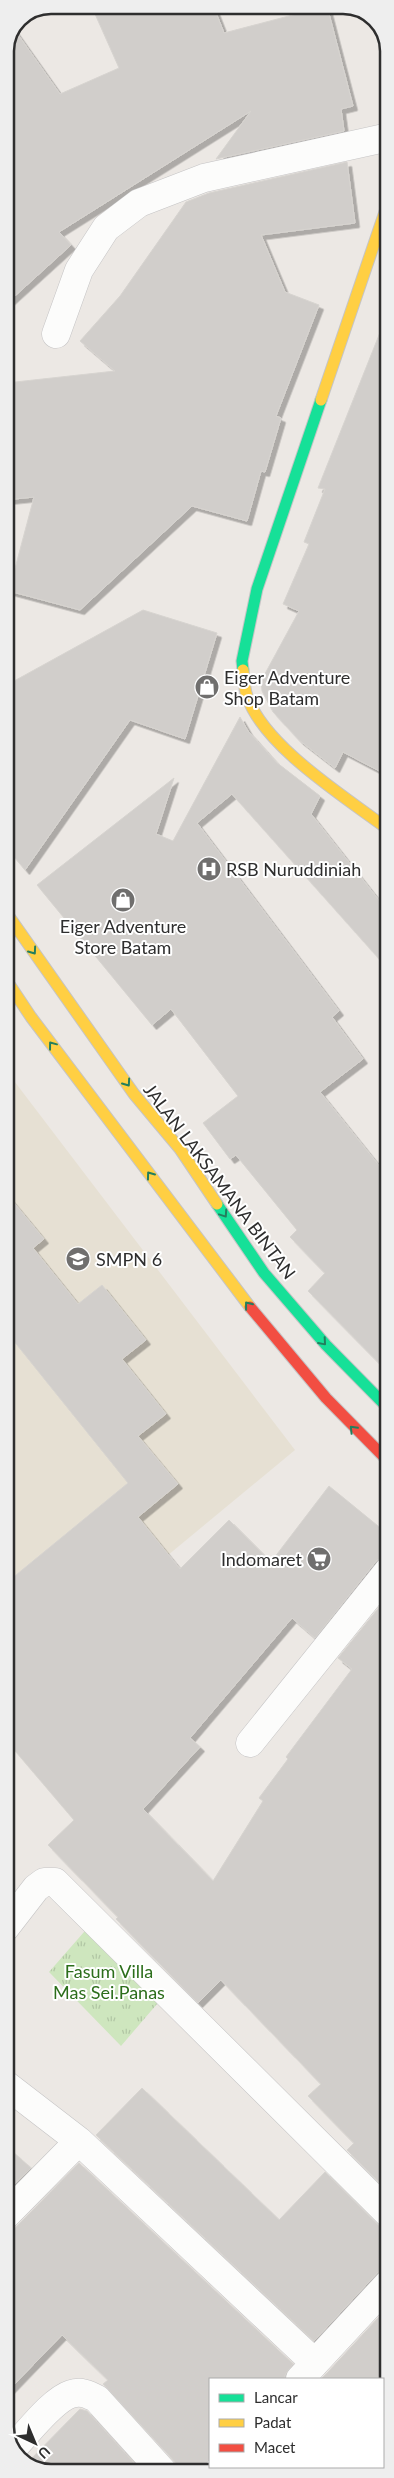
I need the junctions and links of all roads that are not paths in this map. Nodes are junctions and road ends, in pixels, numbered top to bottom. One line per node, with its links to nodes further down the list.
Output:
1 (380, 140): 3 (street)
2 (380, 226): 4 (main road)
3 (56, 334)
4 (380, 823)
5 (14, 924): 7 (main road, JALAN LAKSAMANA BINTAN, one-way to 7)
6 (14, 992): 8 (main road, one-way to 6)
7 (380, 1398)
8 (380, 1454)
9 (380, 1581): 10 (street)
10 (250, 1743)
11 (14, 1916): 14 (street)
12 (14, 2091): 13 (street)
13 (79, 2141): 15 (street); 17 (street)
14 (380, 2205)
15 (14, 2207)
16 (380, 2293): 17 (street)
17 (307, 2371)
18 (17, 2443): 19 (street)
19 (156, 2464)

